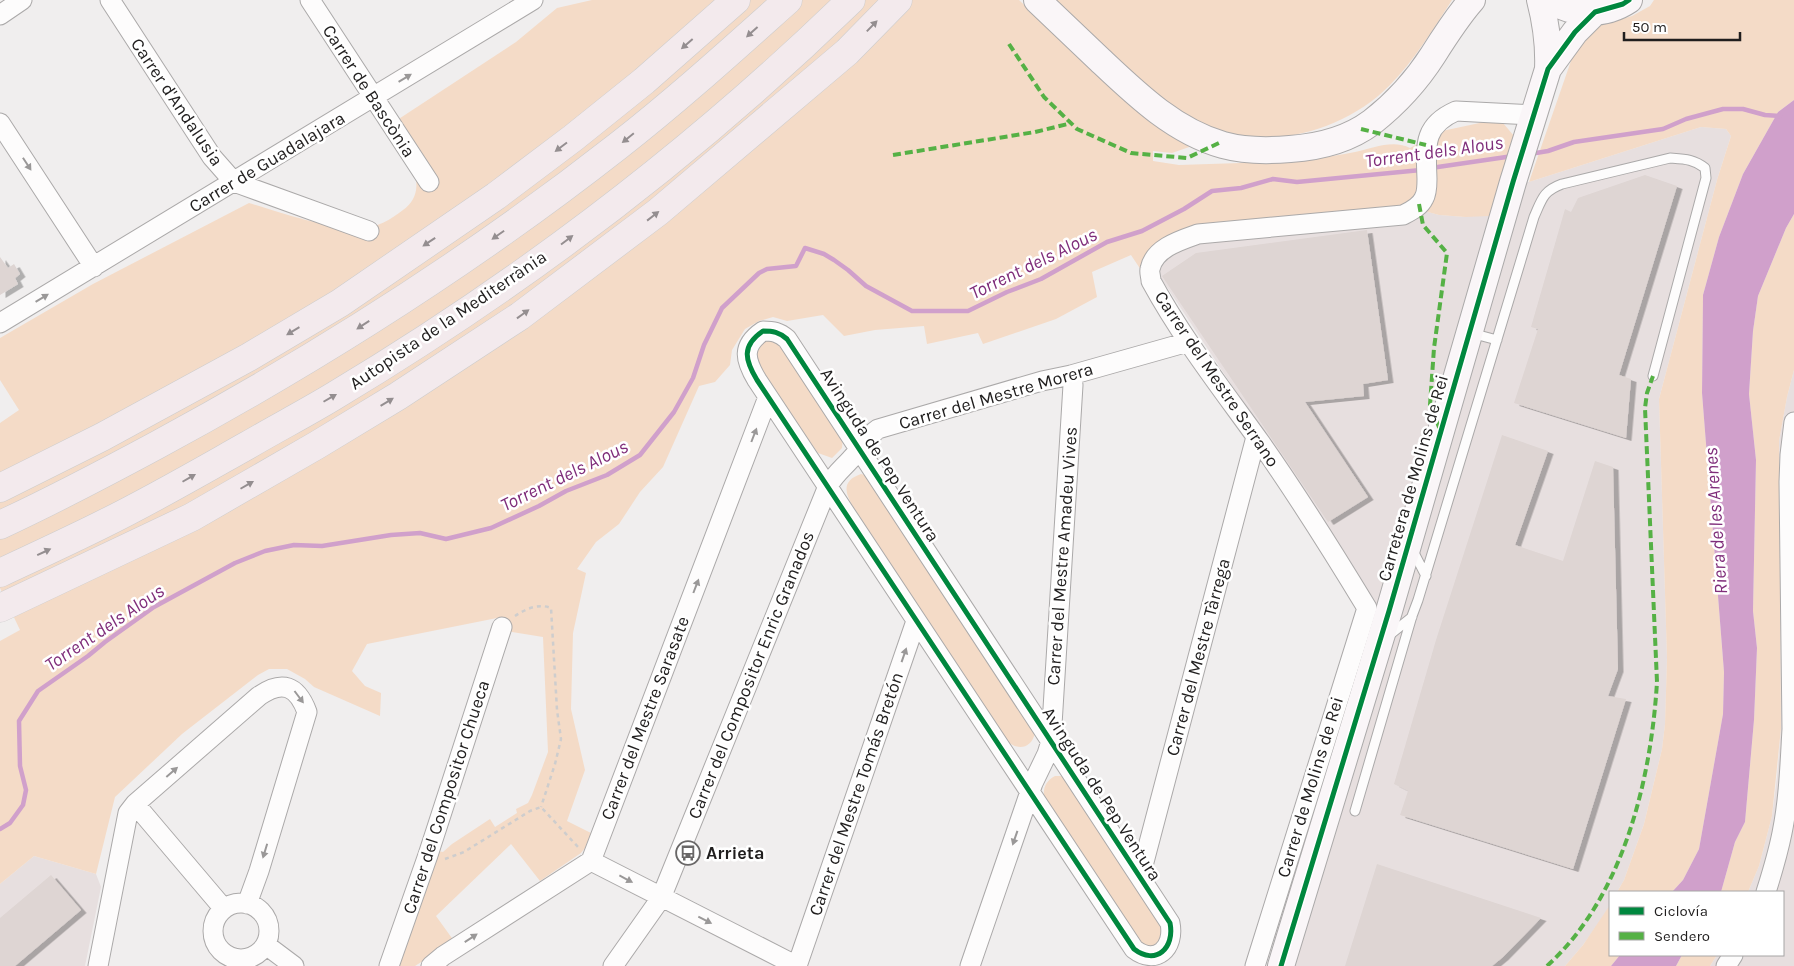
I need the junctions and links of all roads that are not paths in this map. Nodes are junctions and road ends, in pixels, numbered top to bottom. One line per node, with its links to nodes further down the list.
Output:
1 (22, 0): 16 (street)
2 (110, 0): 21 (street, Carrer d'Andalusia)
3 (310, 0): 18 (street, Carrer de Bascònia)
4 (533, 0): 14 (street, Carrer de Guadalajara)
5 (736, 0): 32 (highway, one-way to 32)
6 (788, 0): 40 (highway, one-way to 40)
7 (851, 0): 42 (highway, Autopista de la Mediterrània, one-way to 7)
8 (898, 0): 39 (highway, one-way to 8)
9 (1037, 0): 10 (main road)
10 (1472, 0)
11 (1540, 0): 17 (main road, Carretera de Molins de Rei)
12 (1551, 0): 15 (main road)
13 (1628, 0): 15 (main road)
14 (513, 5): 18 (street, Carrer de Guadalajara, one-way to 14)
15 (1595, 12): 17 (main road, Carretera de Molins de Rei)
16 (0, 15)
17 (1548, 69): 20 (main road, Carretera de Molins de Rei)
18 (374, 97): 21 (street, Carrer de Guadalajara); 22 (street, Carrer de Bascònia)
19 (0, 123): 24 (street, one-way to 24)
20 (1530, 125): 26 (main road, Carretera de Molins de Rei); 28 (street, Carrer del Mestre Serrano)
21 (234, 182): 23 (street, Carrer d'Andalusia); 24 (street, Carrer de Guadalajara)
22 (429, 182)
23 (369, 230)
24 (94, 267): 25 (street, Carrer de Guadalajara, one-way to 24)
25 (0, 323)
26 (1469, 333): 27 (lane); 41 (main road, Carretera de Molins de Rei)
27 (1497, 340): 30 (lane); 43 (lane)
28 (1188, 342): 29 (street, Carrer del Mestre Morera); 34 (street, Carrer del Mestre Serrano)
29 (1072, 375): 35 (street, Carrer del Mestre Morera); 51 (street, Carrer del Mestre Amadeu Vives)
30 (1653, 376)
31 (768, 397): 35 (street, Avinguda de Pep Ventura); 37 (street, Avinguda de Pep Ventura); 55 (street, Carrer del Mestre Sarasate, one-way to 31)
32 (171, 399): 36 (highway); 38 (highway)
33 (1794, 422): 57 (street)
34 (1256, 436): 45 (street, Carrer del Mestre Serrano); 56 (street, Carrer del Mestre Tàrrega)
35 (859, 449): 37 (street, Carrer del Mestre Morera); 51 (street, Avinguda de Pep Ventura)
36 (0, 474)
37 (828, 486): 47 (street, Avinguda de Pep Ventura); 58 (street, Carrer del Compositor Enric Granados)
38 (0, 488)
39 (192, 516): 44 (highway); 49 (highway)
40 (0, 525)
41 (1408, 544): 43 (lane); 50 (main road, Carretera de Molins de Rei)
42 (0, 573)
43 (1426, 576): 46 (lane)
44 (0, 608)
45 (1367, 608): 71 (street, Carrer de Molins de Rei)
46 (1412, 616): 50 (lane); 54 (lane)
47 (916, 621): 52 (street, Avinguda de Pep Ventura); 69 (street, Carrer del Mestre Tomás Bretón, one-way to 47)
48 (502, 627): 66 (street, Carrer del Compositor Chueca)
49 (0, 628)
50 (1380, 641): 72 (main road, Carretera de Molins de Rei)
51 (1051, 741): 52 (street, Carrer del Mestre Amadeu Vives); 56 (street, Avinguda de Pep Ventura)
52 (1031, 792): 63 (street, Avinguda de Pep Ventura); 70 (street, Carrer del Mestre Amadeu Vives, one-way to 70)
53 (135, 804): 59 (street, one-way to 59); 60 (street); 64 (street)
54 (1355, 811)
55 (590, 861): 58 (street, one-way to 58); 67 (street, one-way to 55)
56 (1140, 877): 63 (street, Avinguda de Pep Ventura)
57 (1766, 891)
58 (661, 898): 68 (street, Carrer del Compositor Enric Granados); 69 (street, one-way to 69)
59 (247, 904): 60 (street); 61 (street)
60 (224, 909): 62 (street)
61 (266, 945): 62 (street); 65 (street)
62 (231, 962)
63 (1155, 962)
64 (98, 966)
65 (294, 966)
66 (389, 966)
67 (431, 966)
68 (613, 966)
69 (797, 966)
70 (970, 966)
71 (1255, 966)
72 (1282, 966)

